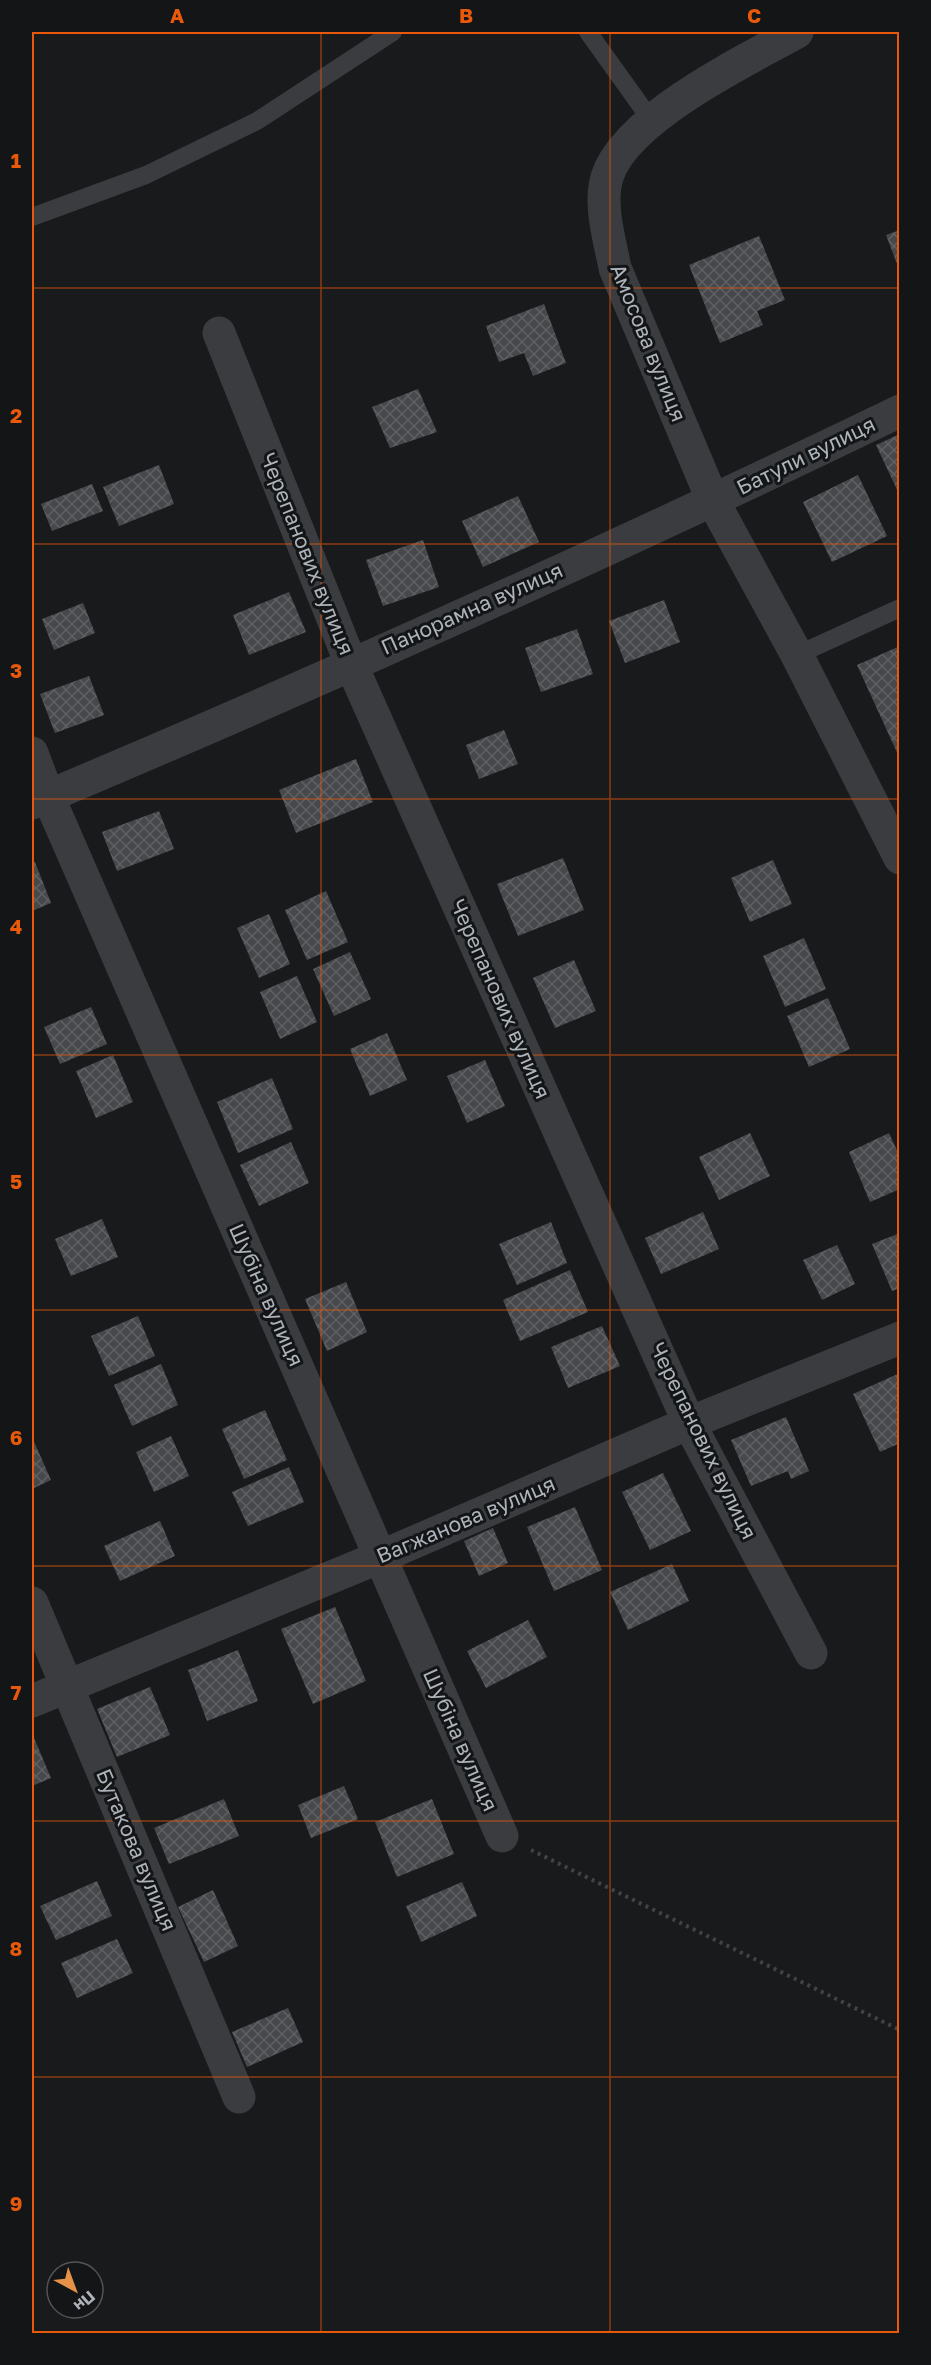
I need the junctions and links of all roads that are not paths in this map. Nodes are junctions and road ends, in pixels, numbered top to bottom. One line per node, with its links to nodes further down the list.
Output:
1 (393, 32): 5 (lane)
2 (588, 32): 4 (lane)
3 (798, 32): 4 (street, Амосова вулиця)
4 (651, 120): 8 (street, Амосова вулиця)
5 (32, 217)
6 (219, 333): 11 (street, Черепанових вулиця)
7 (900, 411): 8 (street, Батули вулиця)
8 (713, 501): 10 (street, Амосова вулиця); 11 (street, Панорамна вулиця)
9 (900, 608): 10 (lane)
10 (797, 654): 14 (street, Амосова вулиця)
11 (351, 664): 13 (street, Панорамна вулиця); 16 (street, Черепанових вулиця)
12 (32, 753): 13 (street, Шубіна вулиця)
13 (40, 800): 17 (street, Шубіна вулиця)
14 (900, 858)
15 (900, 1338): 16 (street, Вагжанова вулиця)
16 (690, 1423): 17 (street, Вагжанова вулиця); 19 (street, Черепанових вулиця)
17 (380, 1557): 20 (street, Вагжанова вулиця); 22 (street, Шубіна вулиця)
18 (32, 1603): 20 (street, Бутакова вулиця)
19 (811, 1653)
20 (67, 1685): 21 (street, Вагжанова вулиця); 23 (street, Бутакова вулиця)
21 (32, 1701)
22 (502, 1836)
23 (239, 2097)

